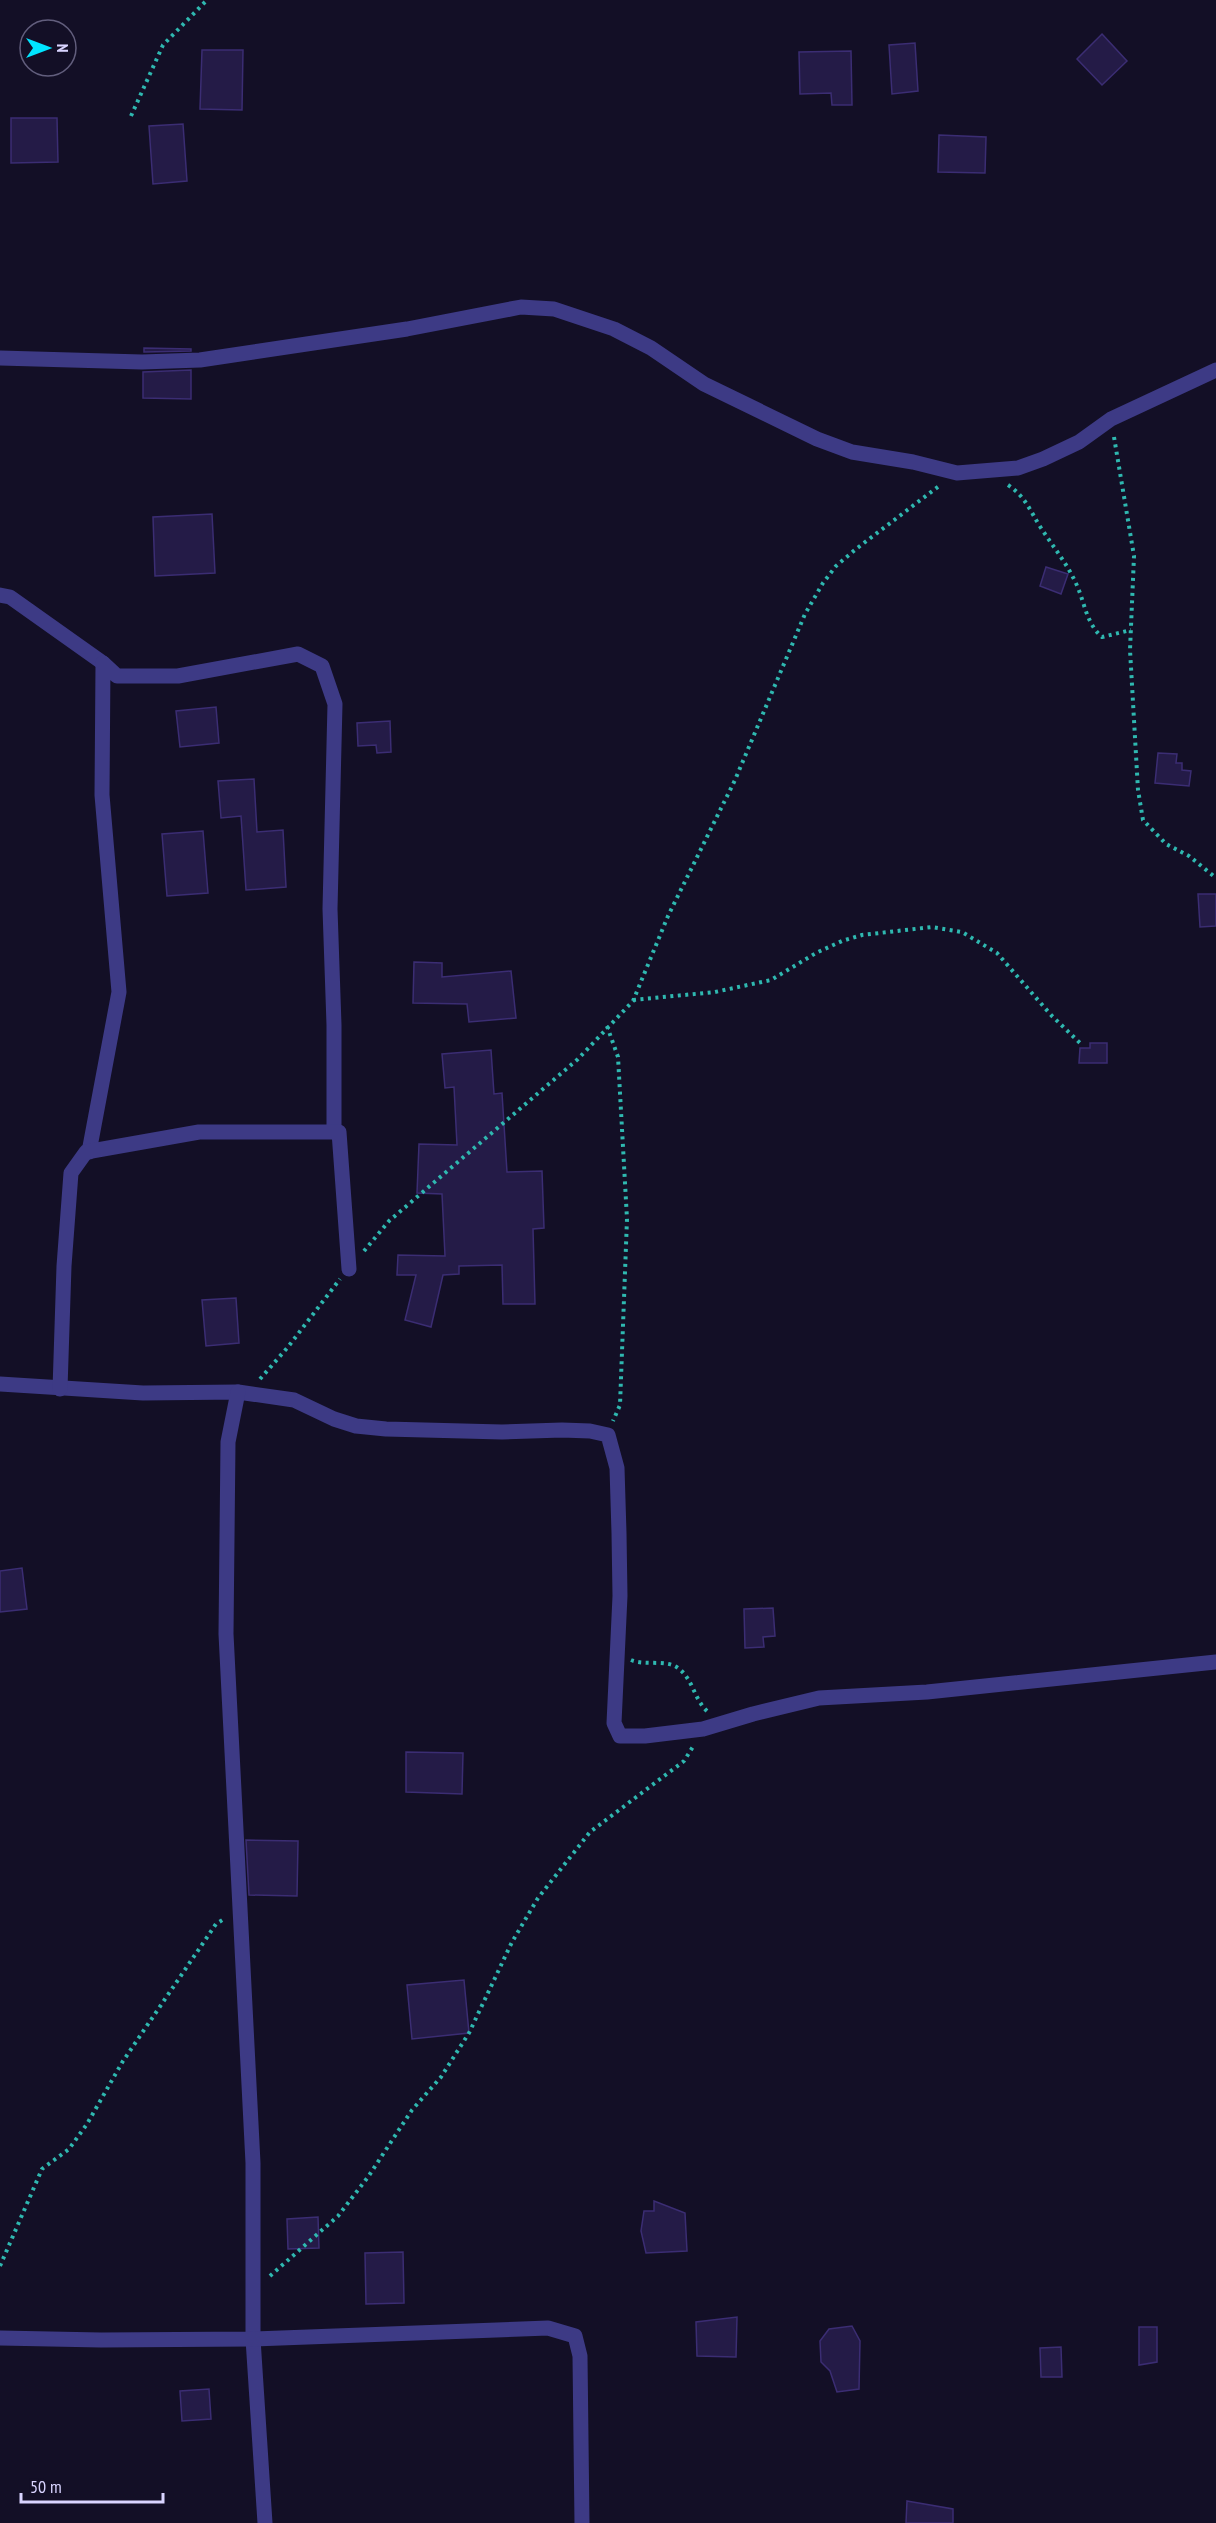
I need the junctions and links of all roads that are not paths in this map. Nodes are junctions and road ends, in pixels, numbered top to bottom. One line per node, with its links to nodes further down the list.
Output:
1 (0, 358): 2 (street)
2 (1216, 370)
3 (0, 595): 4 (street)
4 (103, 663): 5 (street); 6 (street)
5 (334, 1132): 6 (street); 7 (street)
6 (89, 1152): 9 (street)
7 (349, 1269)
8 (0, 1384): 9 (street)
9 (60, 1389): 10 (street)
10 (243, 1393): 11 (street); 13 (street)
11 (1216, 1662)
12 (0, 2338): 13 (street)
13 (253, 2339): 14 (street); 15 (street)
14 (265, 2523)
15 (582, 2523)

